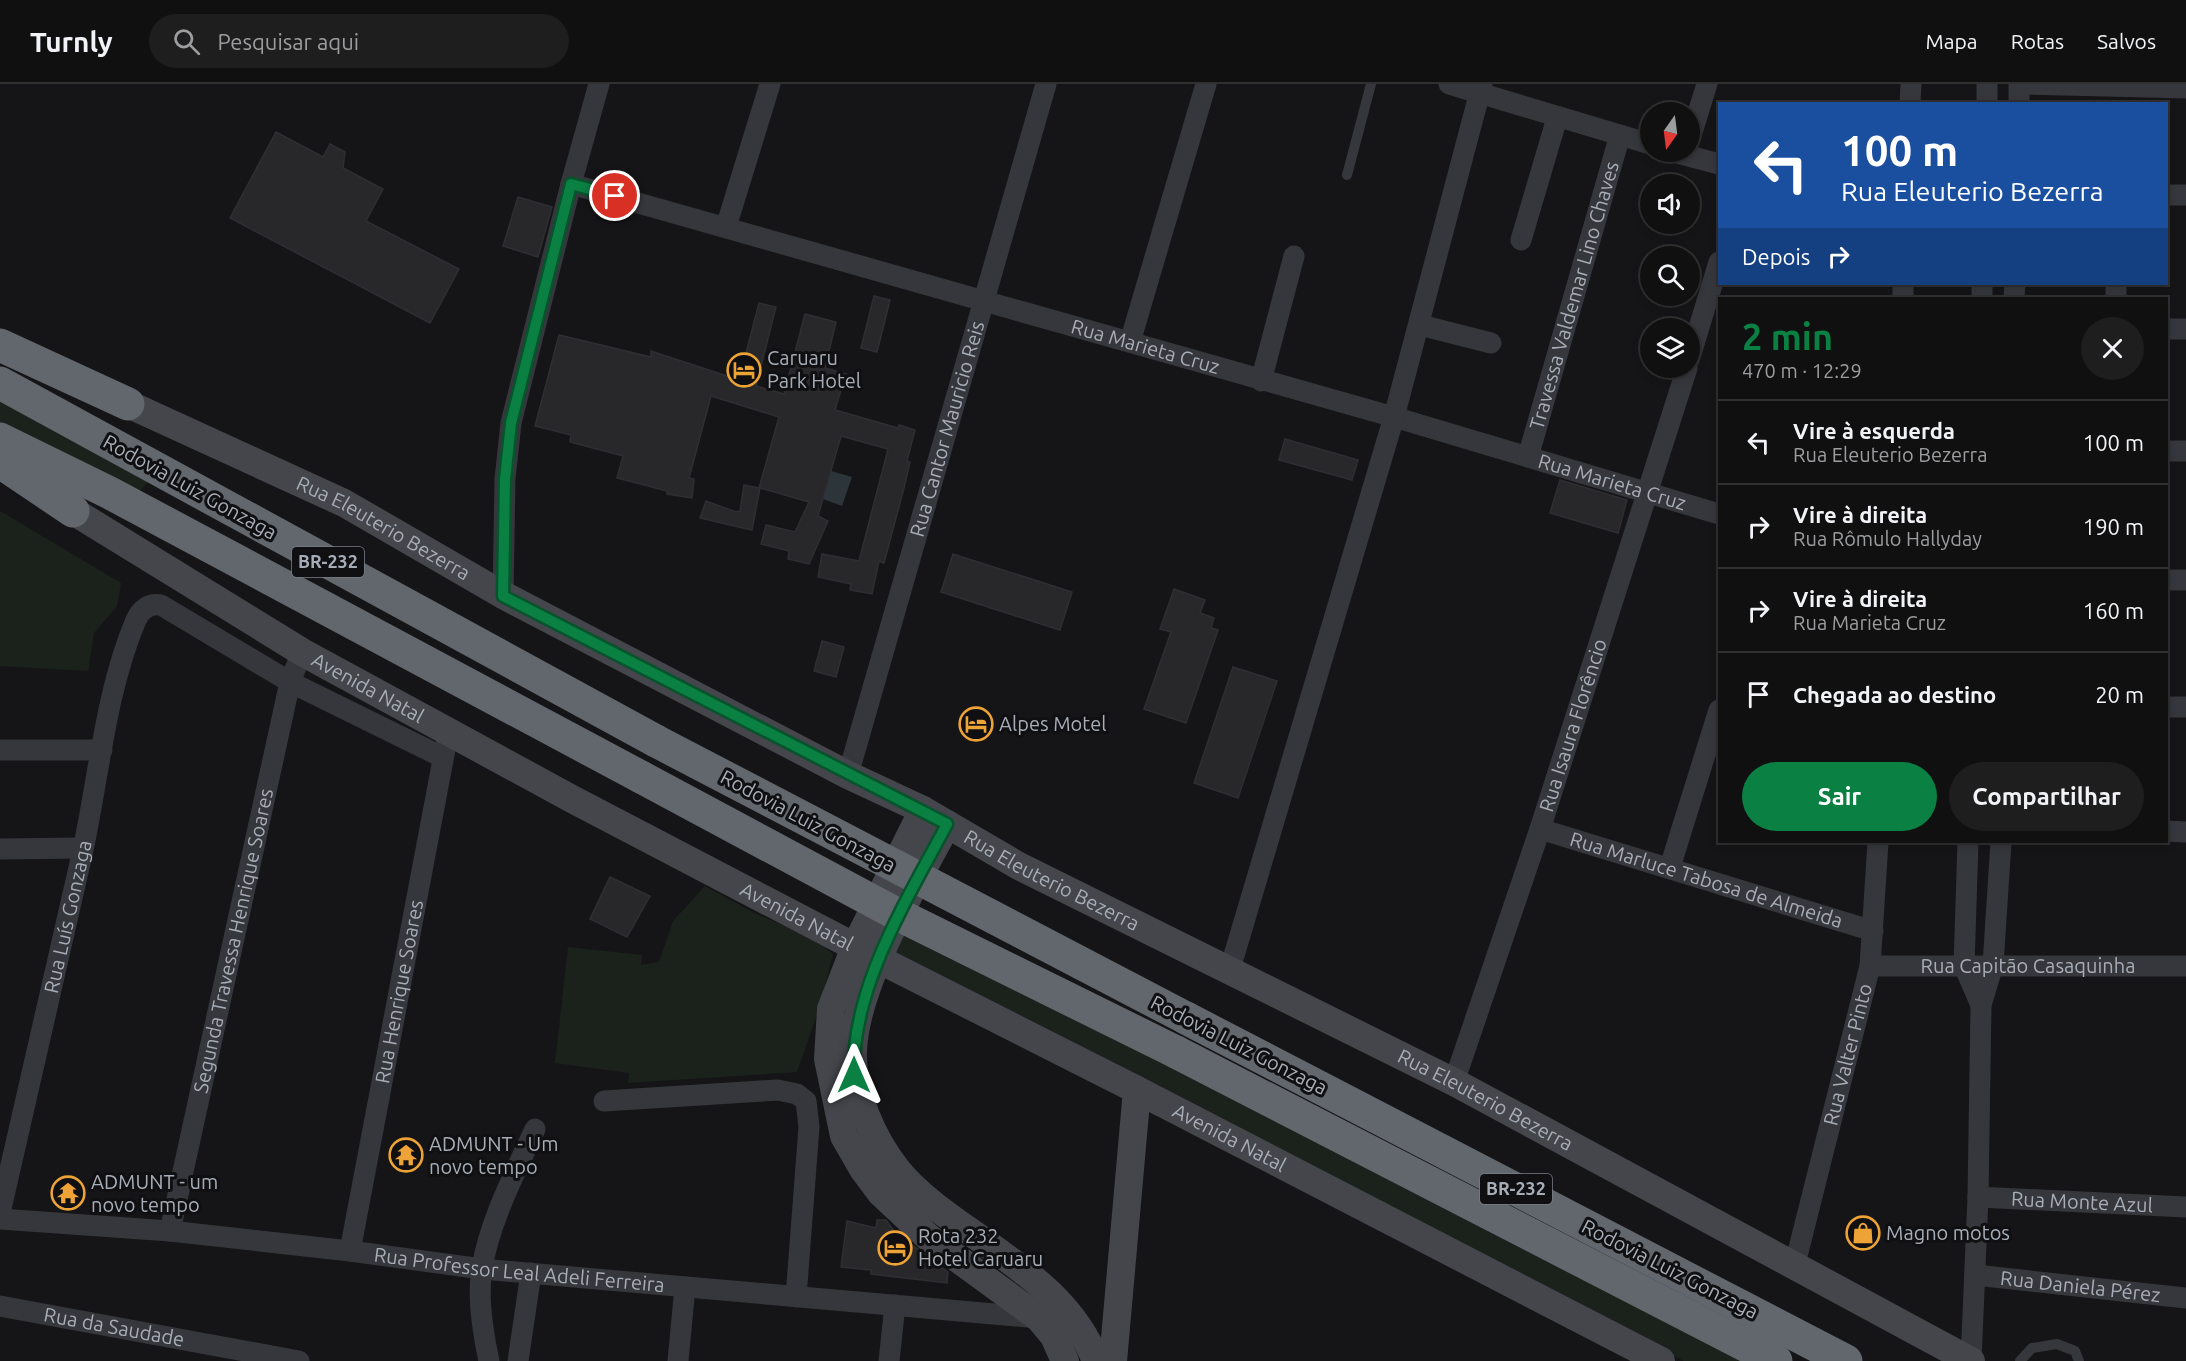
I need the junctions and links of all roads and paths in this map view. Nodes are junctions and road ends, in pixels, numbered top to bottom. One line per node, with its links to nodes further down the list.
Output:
1 (599, 84): 24 (street)
2 (770, 84): 27 (street)
3 (1046, 84): 31 (street, Rua Cantor Mauricio Reis)
4 (1206, 84): 36 (street)
5 (1371, 84): 23 (lane)
6 (1449, 84): 12 (street)
7 (1707, 84): 17 (street)
8 (1911, 84): 14 (street)
9 (1987, 84): 15 (street)
10 (2019, 84): 16 (street)
11 (2025, 84): 13 (street)
12 (1480, 88): 18 (street); 33 (street)
13 (2186, 88)
14 (1910, 102)
15 (1987, 102)
16 (2019, 102)
17 (1700, 104)
18 (1557, 118): 19 (street); 28 (street)
19 (1620, 135): 20 (street); 47 (street, Travessa Valdemar Lino Chaves)
20 (1640, 141)
21 (1700, 156): 22 (street)
22 (1718, 164)
23 (1347, 175)
24 (571, 184): 27 (street, Rua Marieta Cruz); 54 (street)
25 (2168, 195): 26 (street)
26 (2186, 195)
27 (726, 227): 31 (street, Rua Marieta Cruz)
28 (1521, 240)
29 (1294, 256): 40 (street)
30 (1718, 265): 32 (street)
31 (983, 300): 36 (street, Rua Marieta Cruz); 63 (street, Rua Cantor Mauricio Reis)
32 (1700, 324)
33 (1420, 326): 37 (street); 43 (street)
34 (2168, 329): 35 (street)
35 (2186, 329)
36 (1130, 342): 40 (street, Rua Marieta Cruz)
37 (1491, 343)
38 (0, 345): 42 (highway)
39 (1684, 378): 49 (street, Rua Isaura Florêncio)
40 (1261, 381): 43 (street, Rua Marieta Cruz)
41 (0, 383): 113 (highway, Rodovia Luiz Gonzaga / BR-232, bridge)
42 (128, 404): 54 (street, Rua Eleuterio Bezerra)
43 (1394, 417): 47 (street, Rua Marieta Cruz); 81 (street)
44 (0, 439): 112 (highway, Rodovia Luiz Gonzaga / BR-232, bridge)
45 (2168, 451): 46 (street)
46 (2186, 452)
47 (1528, 457): 49 (street, Rua Marieta Cruz)
48 (0, 462): 50 (highway)
49 (1648, 493): 51 (street, Rua Marieta Cruz); 66 (street, Rua Isaura Florêncio)
50 (73, 511): 55 (street, Avenida Natal)
51 (1718, 514)
52 (2168, 580): 53 (street)
53 (2186, 580)
54 (503, 596): 63 (street, Rua Eleuterio Bezerra)
55 (302, 652): 56 (street, Segunda Travessa Henrique Soares); 60 (street, Avenida Natal)
56 (290, 682): 60 (street); 62 (street, Rua Luís Gonzaga); 91 (street, Segunda Travessa Henrique Soares)
57 (2168, 707): 58 (street)
58 (2186, 707)
59 (1718, 713): 74 (street)
60 (446, 745): 76 (street, Avenida Natal); 92 (street, Rua Henrique Soares)
61 (0, 750): 62 (street)
62 (102, 750): 72 (street, Rua Luís Gonzaga)
63 (848, 774): 64 (street, Rua Eleuterio Bezerra)
64 (923, 810): 65 (street, Rua Eleuterio Bezerra); 76 (street)
65 (947, 824): 76 (street); 81 (street, Rua Eleuterio Bezerra)
66 (1540, 829): 74 (street, Rua Marluce Tabosa de Almeida); 83 (street, Rua Isaura Florêncio)
67 (2168, 831): 68 (street)
68 (2186, 832)
69 (1878, 843): 75 (street, Rua Valter Pinto)
70 (1968, 843): 79 (street)
71 (2001, 843): 77 (street)
72 (83, 848): 73 (street); 89 (street, Rua Luís Gonzaga)
73 (0, 849)
74 (1670, 867): 75 (street, Rua Marluce Tabosa de Almeida)
75 (1873, 931): 78 (street, Rua Valter Pinto)
76 (867, 954): 84 (street, Avenida Natal); 102 (street); 109 (street)
77 (1993, 965): 79 (street, Rua Capitão Casaquinha); 80 (street, Rua Capitão Casaquinha); 82 (street)
78 (1870, 966): 79 (street, Rua Capitão Casaquinha); 93 (street, Rua Valter Pinto)
79 (1964, 966): 82 (street)
80 (2186, 966)
81 (1230, 969): 83 (street, Rua Eleuterio Bezerra)
82 (1981, 1005): 87 (street)
83 (1454, 1082): 93 (street, Rua Eleuterio Bezerra)
84 (1137, 1090): 110 (street); 111 (street, Avenida Natal)
85 (604, 1101): 98 (street)
86 (535, 1129): 94 (street)
87 (1978, 1197): 88 (street, Rua Monte Azul); 96 (street)
88 (2186, 1207)
89 (0, 1213)
90 (0, 1219): 91 (street, Rua Professor Leal Adeli Ferreira)
91 (170, 1232): 92 (street, Rua Professor Leal Adeli Ferreira)
92 (350, 1251): 94 (street, Rua Professor Leal Adeli Ferreira)
93 (1795, 1264): 114 (street, Rua Eleuterio Bezerra)
94 (482, 1269): 95 (street, Rua Professor Leal Adeli Ferreira); 104 (street)
95 (531, 1273): 97 (street, Rua Professor Leal Adeli Ferreira); 105 (street)
96 (1975, 1275): 99 (street, Rua Daniela Pérez); 114 (street)
97 (685, 1287): 98 (street, Rua Professor Leal Adeli Ferreira); 106 (street)
98 (796, 1297): 100 (street, Rua Professor Leal Adeli Ferreira)
99 (2186, 1298)
100 (895, 1305): 102 (street, Rua Professor Leal Adeli Ferreira); 107 (street)
101 (0, 1306): 103 (street, Rua da Saudade)
102 (1039, 1318): 108 (street)
103 (299, 1361)
104 (489, 1361)
105 (518, 1361)
106 (678, 1361)
107 (889, 1361)
108 (1065, 1361)
109 (1096, 1361)
110 (1113, 1361)
111 (1661, 1361)
112 (1776, 1361)
113 (1846, 1361)
114 (1971, 1361)
115 (2020, 1361): 116 (lane)
116 (2079, 1361)

